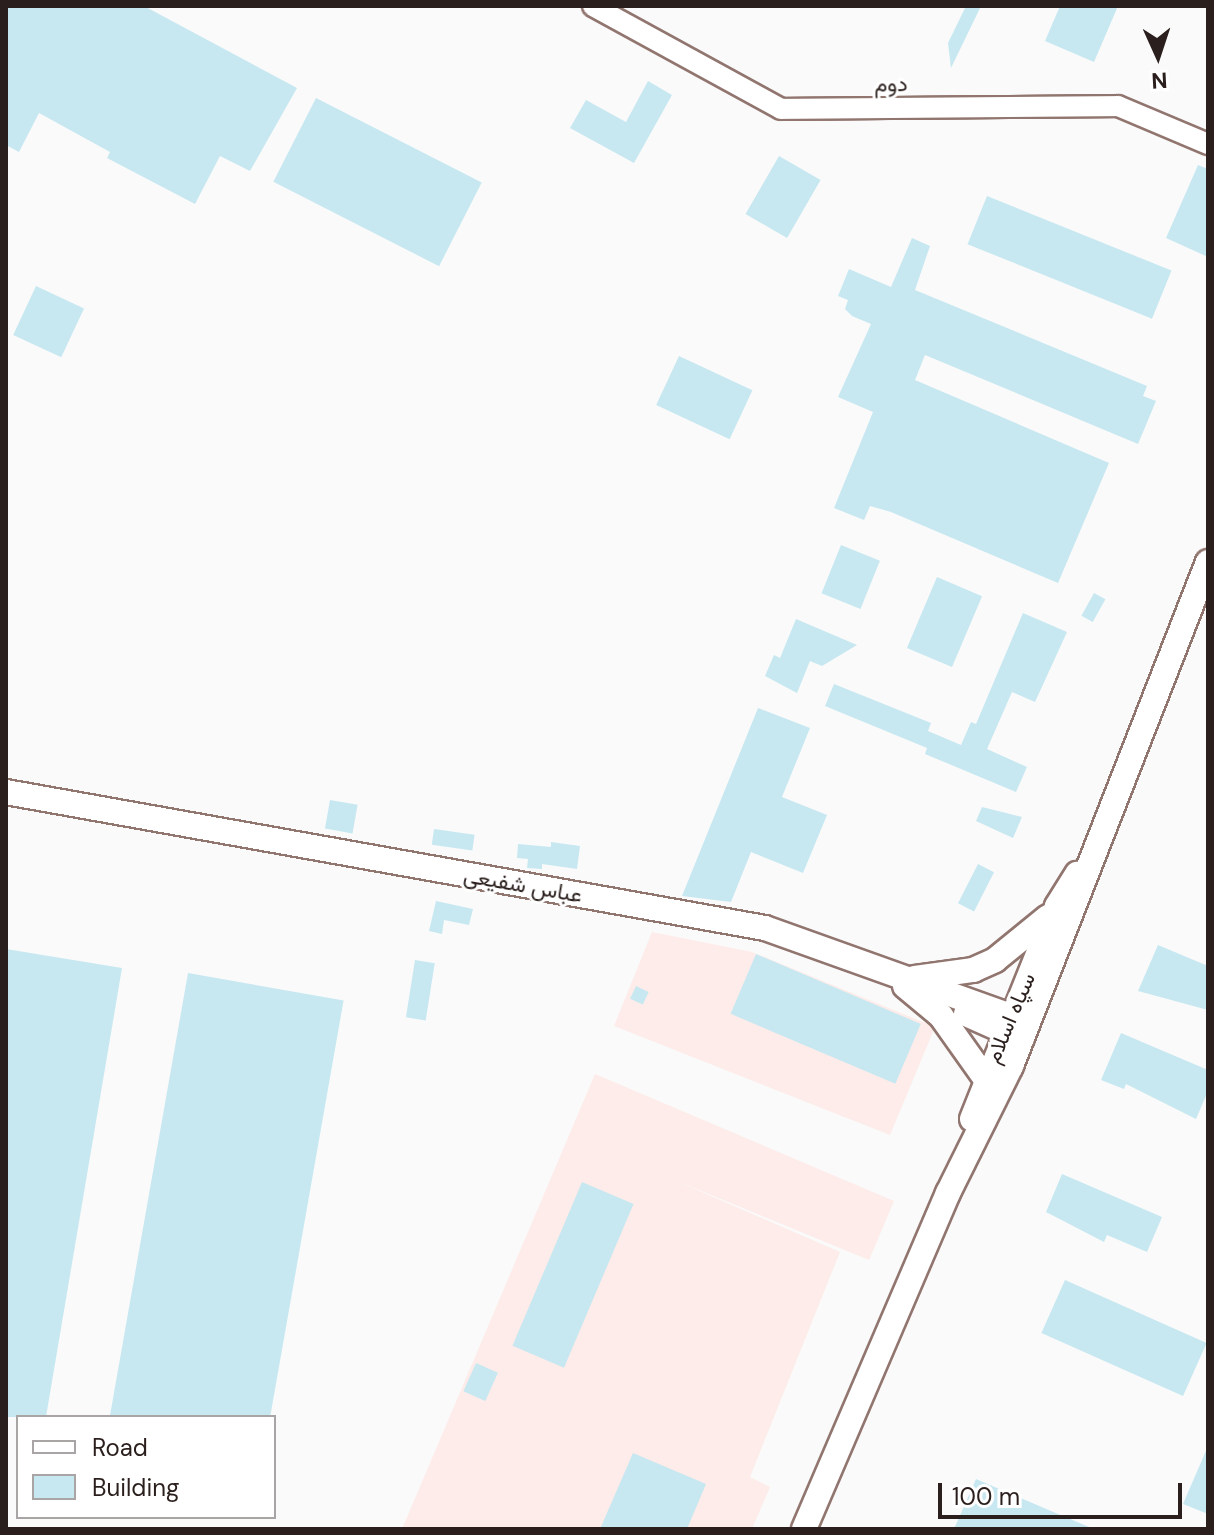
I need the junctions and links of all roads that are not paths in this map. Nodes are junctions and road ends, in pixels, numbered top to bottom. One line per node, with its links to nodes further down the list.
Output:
1 (593, 6): 2 (lane, دوم)
2 (1208, 144)
3 (1208, 562): 6 (main road, سپاه اسلام)
4 (6, 792): 8 (main road, عباس شفیعی)
5 (6, 804): 8 (main road, عباس شفیعی)
6 (1091, 852): 7 (main road, سپاه اسلام); 9 (main road, سپاه اسلام)
7 (1057, 906): 8 (main road); 9 (main road, سپاه اسلام)
8 (907, 982): 9 (main road, عباس شفیعی); 10 (main road)
9 (1017, 1027): 10 (main road, سپاه اسلام); 11 (main road, سپاه اسلام)
10 (985, 1078): 11 (main road, سپاه اسلام)
11 (948, 1193): 12 (main road, سپاه اسلام)
12 (804, 1529)

